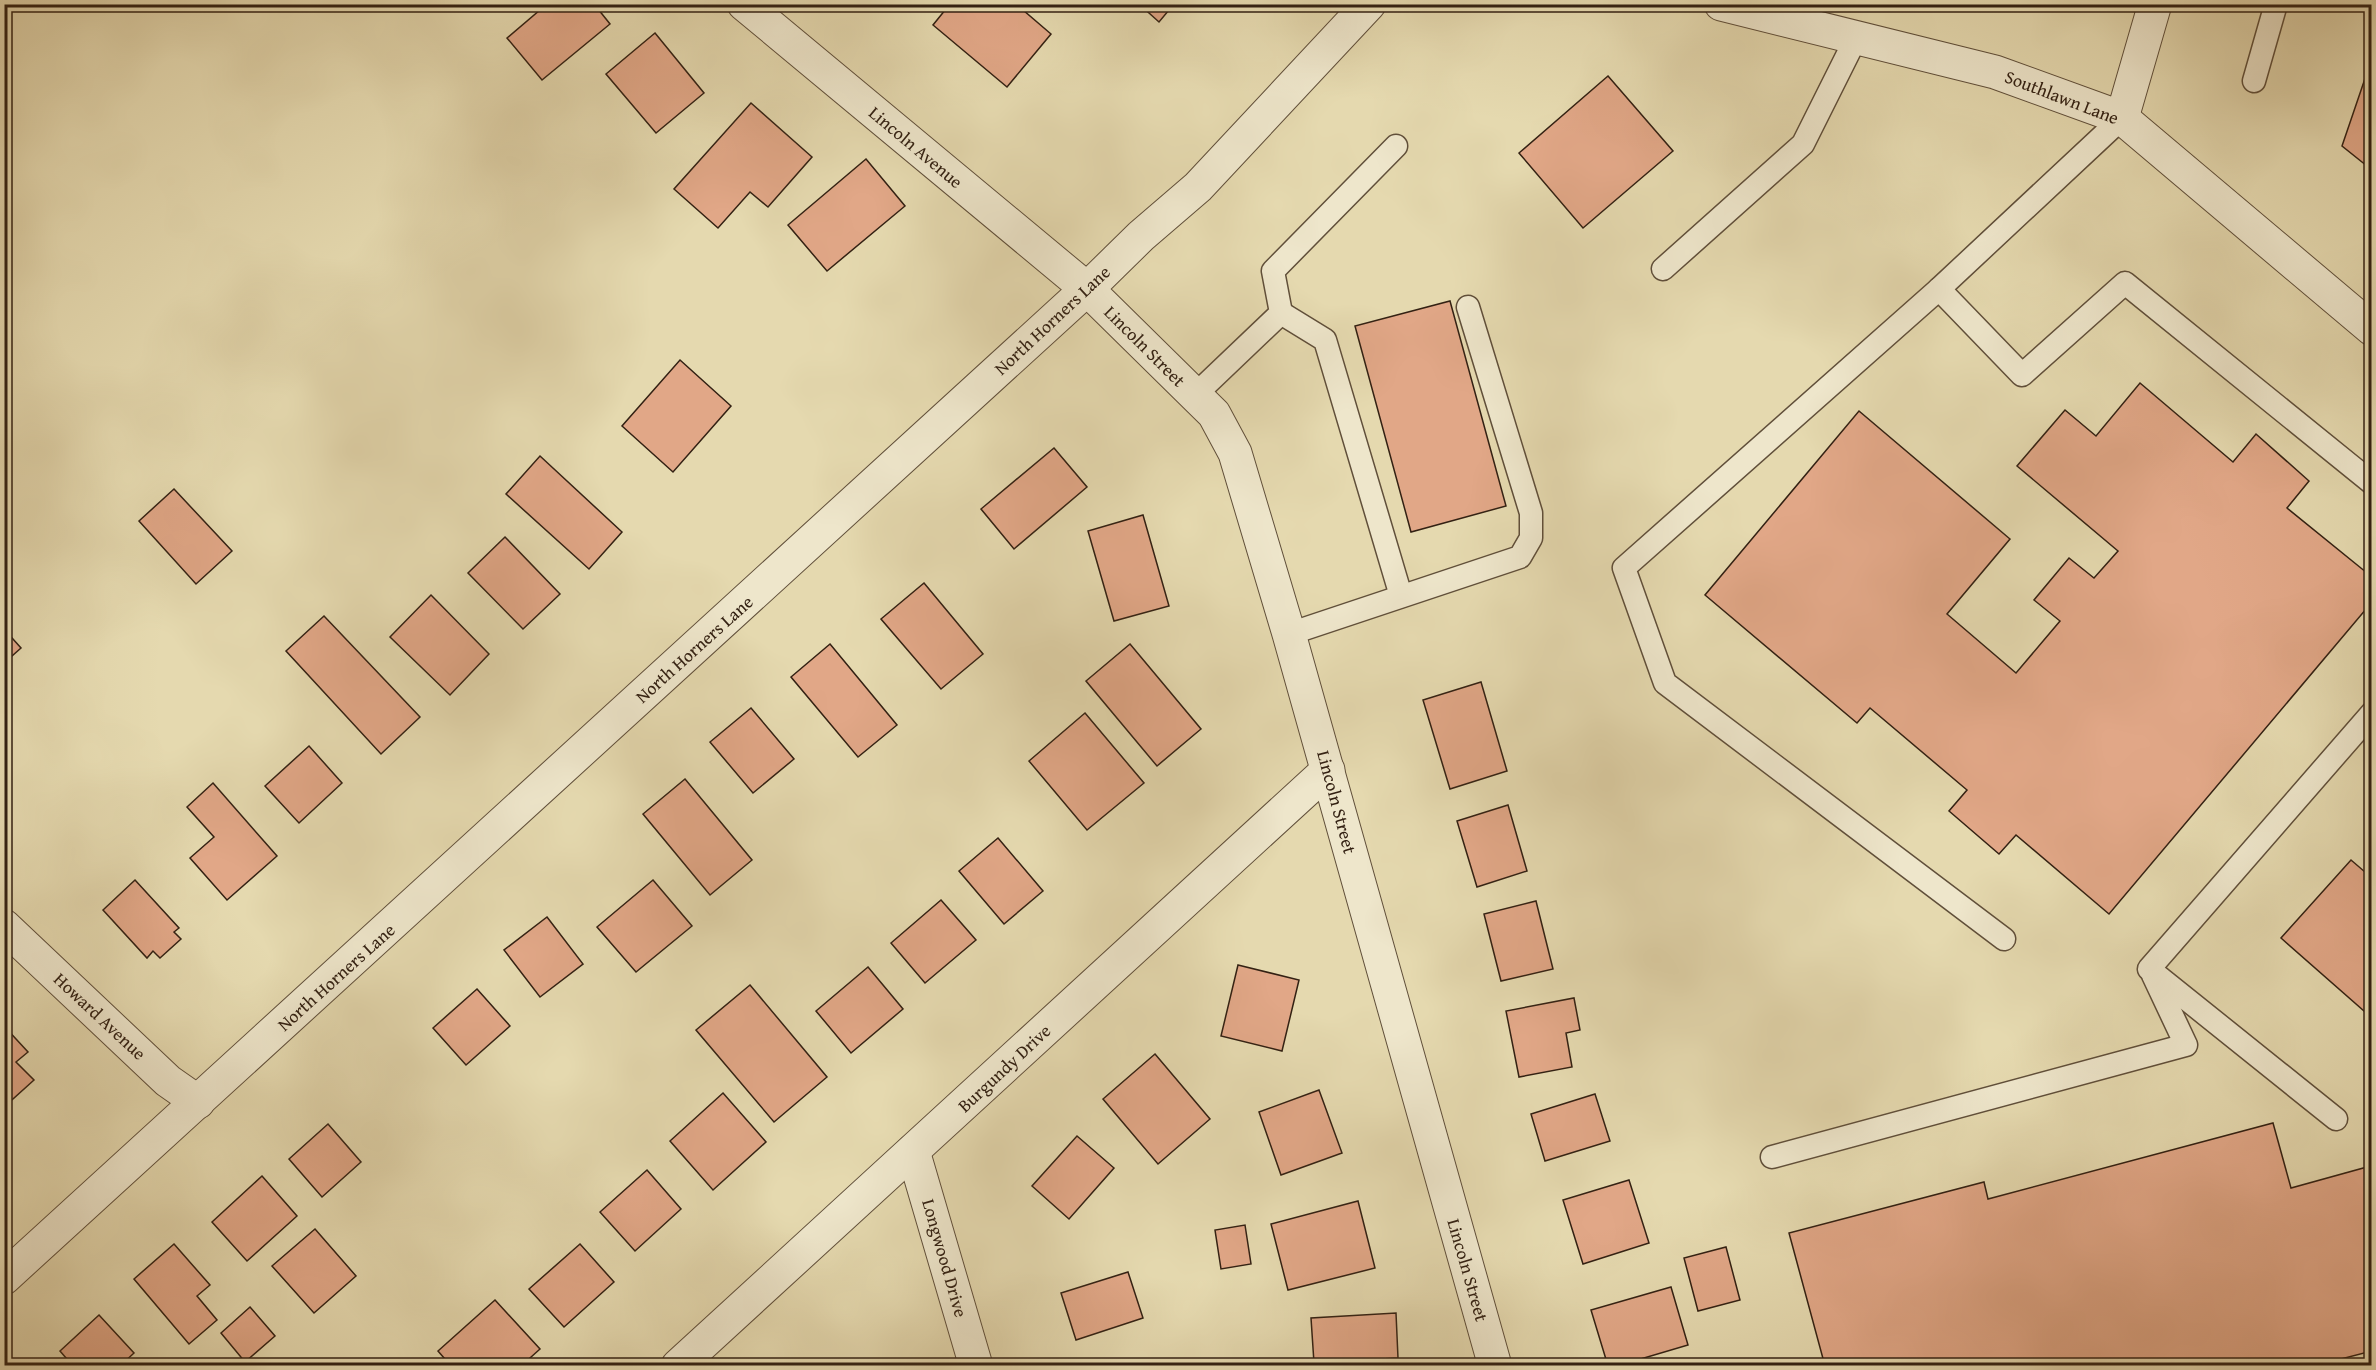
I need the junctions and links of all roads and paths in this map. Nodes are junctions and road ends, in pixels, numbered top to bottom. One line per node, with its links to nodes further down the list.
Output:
1 (744, 4): 11 (street, Lincoln Avenue)
2 (1369, 4): 11 (street, North Horners Lane)
3 (1721, 4): 6 (street, Southlawn Lane)
4 (2155, 4): 8 (street)
5 (2276, 4): 7 (lane)
6 (1856, 38): 8 (street, Southlawn Lane); 10 (lane)
7 (2254, 81)
8 (2122, 118): 12 (lane); 15 (street, Southlawn Lane)
9 (1396, 146): 14 (lane)
10 (1664, 268)
11 (1088, 289): 16 (street, Lincoln Street); 25 (street, North Horners Lane)
12 (1939, 289): 17 (lane); 23 (lane)
13 (1468, 307): 18 (lane)
14 (1281, 313): 16 (lane); 18 (lane)
15 (2372, 329)
16 (1195, 395): 19 (street, Lincoln Street)
17 (2372, 483)
18 (1401, 596): 19 (lane)
19 (1289, 633): 21 (street, Lincoln Street)
20 (2372, 713): 24 (lane)
21 (1328, 770): 27 (street, Burgundy Drive); 32 (street, Lincoln Street)
22 (4, 926): 25 (street, Howard Avenue)
23 (2004, 939)
24 (2149, 969): 26 (lane); 28 (lane)
25 (198, 1102): 29 (street, North Horners Lane)
26 (2337, 1119)
27 (914, 1152): 30 (street, Burgundy Drive); 31 (street, Longwood Drive)
28 (1772, 1157)
29 (4, 1278)
30 (678, 1365)
31 (976, 1365)
32 (1495, 1365)

